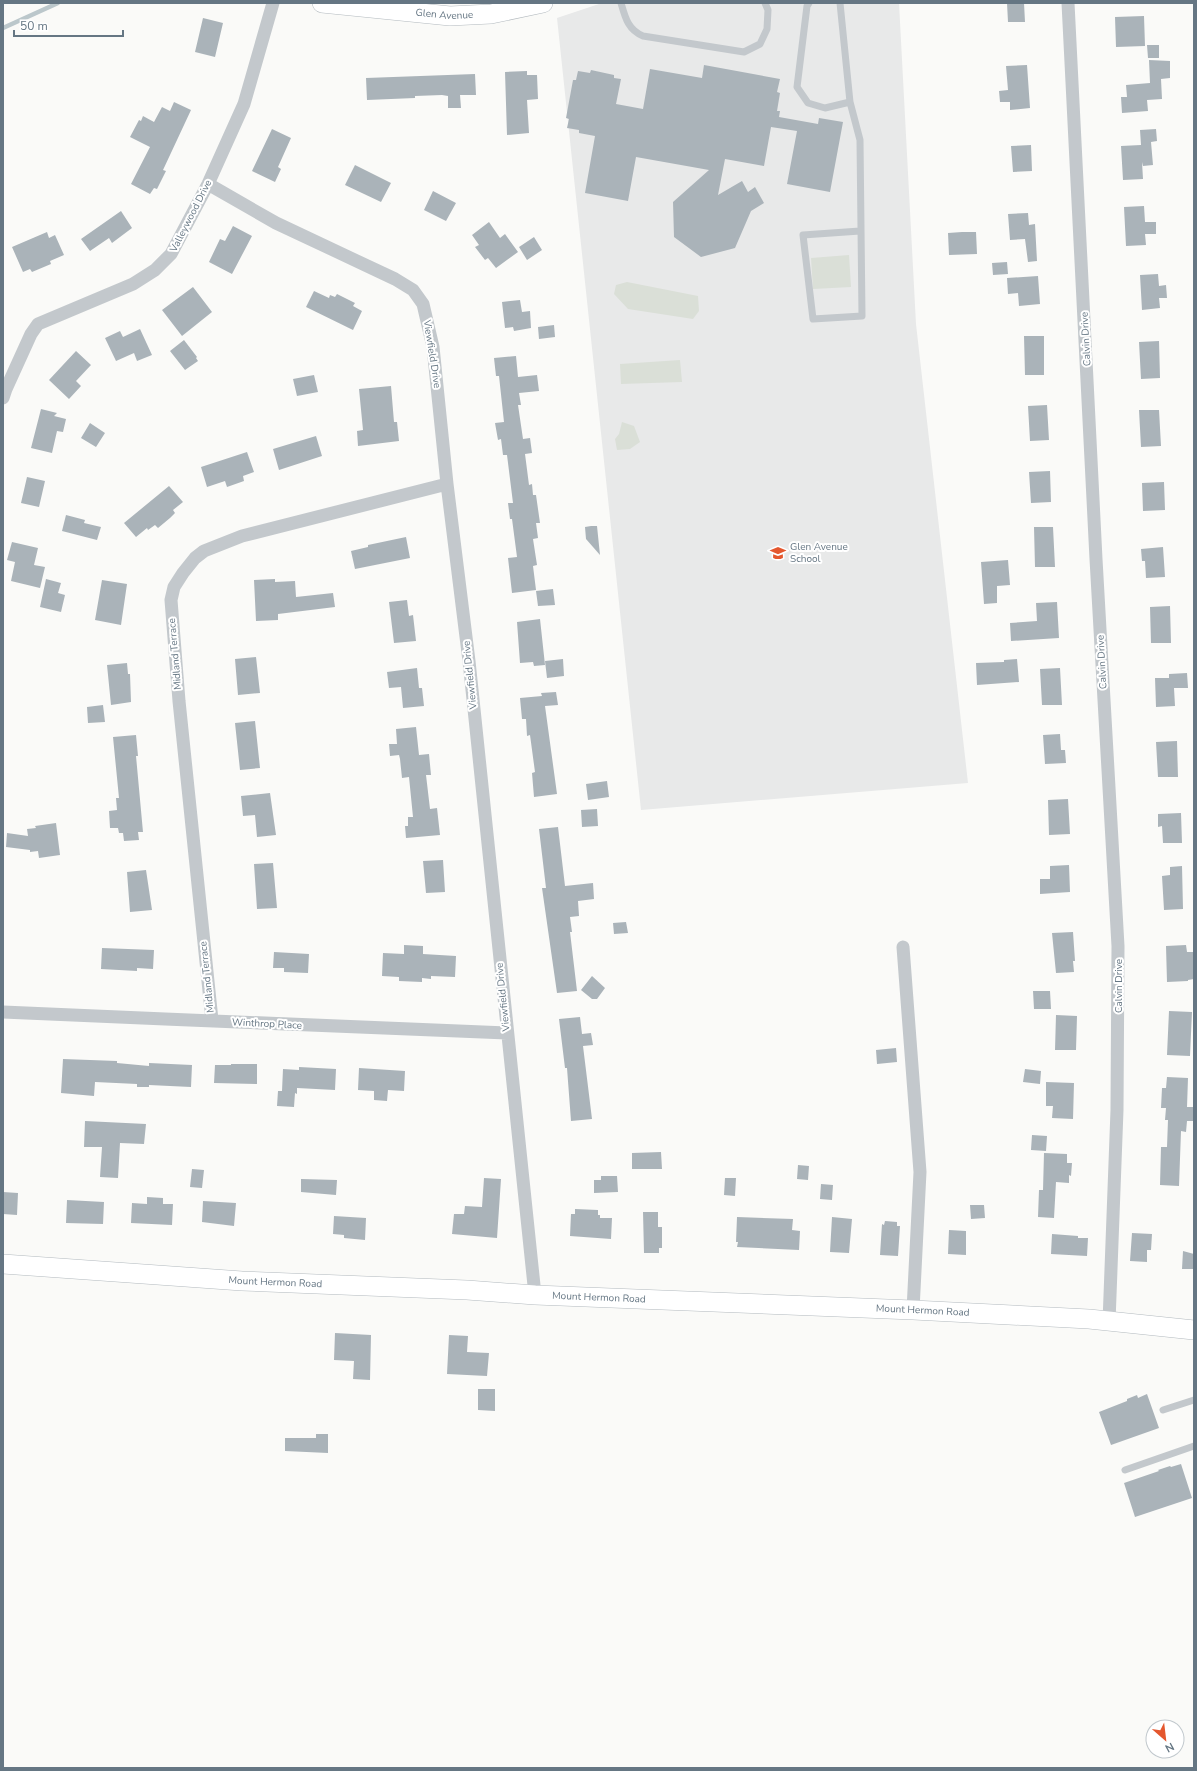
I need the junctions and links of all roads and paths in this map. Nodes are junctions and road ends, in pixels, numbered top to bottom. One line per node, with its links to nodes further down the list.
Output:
1 (273, 3): 10 (street, Valleywood Drive)
2 (322, 3): 3 (main road, Glen Avenue)
3 (543, 3)
4 (621, 3): 5 (lane)
5 (765, 3)
6 (809, 3): 9 (lane)
7 (840, 3): 9 (lane)
8 (1068, 3): 21 (street, Calvin Drive)
9 (850, 102): 11 (lane)
10 (208, 184): 12 (street, Valleywood Drive); 13 (street, Viewfield Drive)
11 (860, 231): 11 (lane)
12 (3, 398)
13 (447, 484): 16 (street, Midland Terrace); 17 (street, Viewfield Drive)
14 (903, 947): 20 (street)
15 (3, 1012): 16 (street, Winthrop Place)
16 (212, 1020): 17 (street, Winthrop Place)
17 (507, 1033): 19 (street, Viewfield Drive)
18 (3, 1264): 19 (main road, Mount Hermon Road)
19 (535, 1295): 20 (main road, Mount Hermon Road)
20 (913, 1310): 21 (main road, Mount Hermon Road)
21 (1109, 1322): 22 (main road, Mount Hermon Road)
22 (1194, 1330)
23 (1194, 1400): 24 (lane)
24 (1163, 1410)
25 (1194, 1446): 26 (lane)
26 (1125, 1470)

